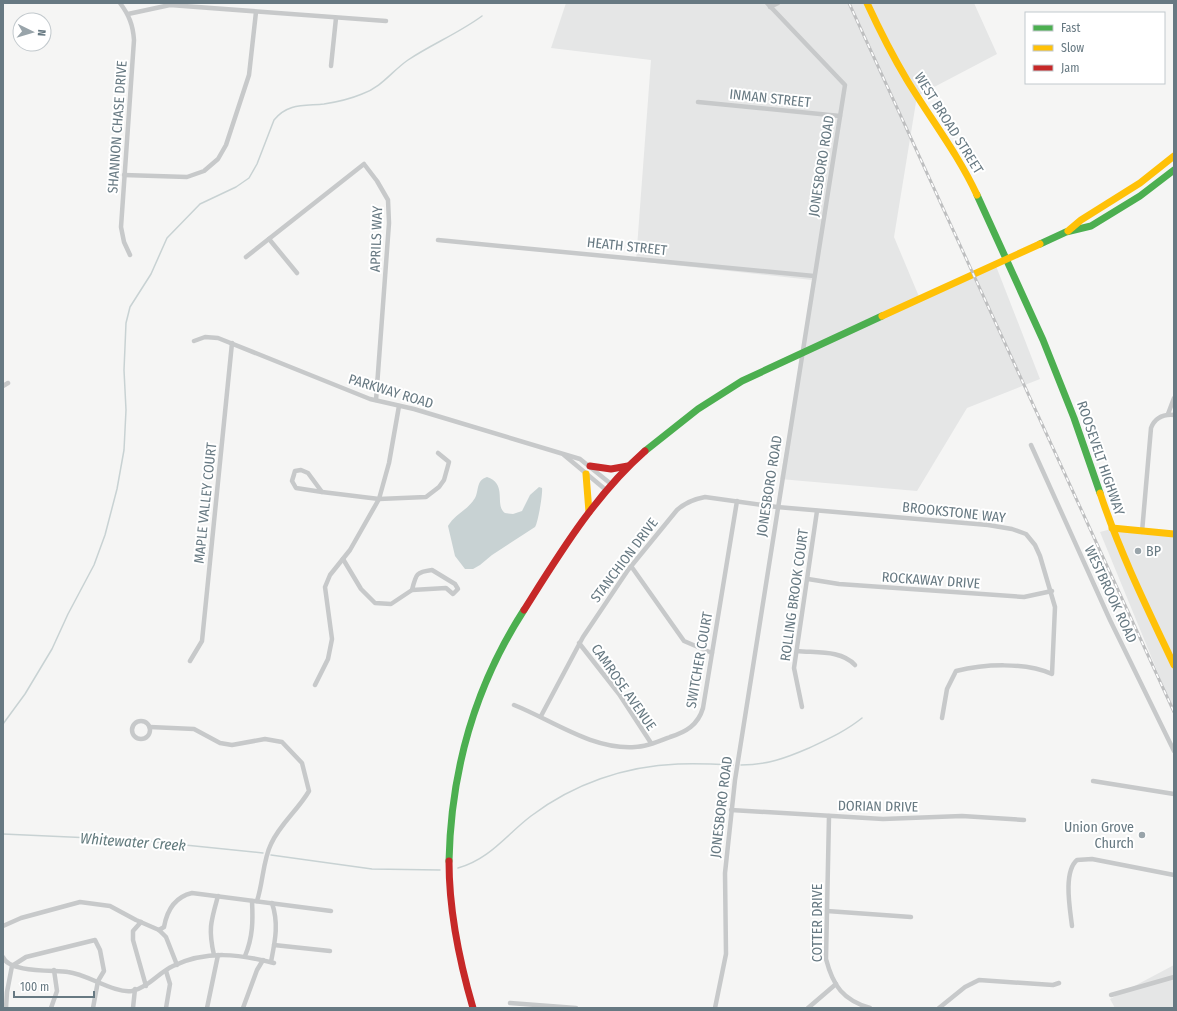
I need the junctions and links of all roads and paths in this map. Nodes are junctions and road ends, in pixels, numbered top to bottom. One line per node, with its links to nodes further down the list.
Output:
1 (120, 3): 6 (street, SHANNON CHASE DRIVE)
2 (778, 3): 4 (street, JONESBORO ROAD)
3 (867, 3): 20 (main road, WEST BROAD STREET)
4 (768, 5): 11 (street, JONESBORO ROAD)
5 (256, 12): 6 (street); 7 (street); 14 (street)
6 (128, 14): 14 (street, SHANNON CHASE DRIVE)
7 (336, 18): 8 (street); 9 (street)
8 (386, 21)
9 (332, 66)
10 (698, 102): 11 (street, INMAN STREET)
11 (840, 116): 22 (street, JONESBORO ROAD)
12 (1174, 156): 15 (main road)
13 (1174, 170): 15 (main road)
14 (124, 175): 18 (street, SHANNON CHASE DRIVE)
15 (1066, 232): 20 (main road)
16 (269, 239): 19 (street, APRILS WAY); 21 (street); 27 (street, APRILS WAY)
17 (438, 240): 22 (street, HEATH STREET)
18 (130, 255)
19 (246, 257)
20 (1005, 259): 25 (main road); 45 (main road, ROOSEVELT HIGHWAY)
21 (297, 273)
22 (814, 276): 25 (street, JONESBORO ROAD)
23 (194, 341): 24 (street, PARKWAY ROAD)
24 (232, 343): 27 (street, PARKWAY ROAD); 56 (street, MAPLE VALLEY COURT)
25 (801, 354): 35 (main road); 42 (street, JONESBORO ROAD)
26 (1174, 398): 29 (street)
27 (376, 400): 28 (street, PARKWAY ROAD)
28 (399, 406): 33 (street, PARKWAY ROAD); 40 (street)
29 (1168, 414): 30 (street); 46 (street)
30 (1174, 415)
31 (1032, 445): 66 (street, WESTBROOK ROAD)
32 (438, 453): 40 (street)
33 (562, 453): 34 (street, PARKWAY ROAD); 36 (street, PARKWAY ROAD)
34 (590, 466): 35 (main road); 37 (street, PARKWAY ROAD)
35 (628, 466): 37 (main road)
36 (586, 474): 38 (street, PARKWAY ROAD); 44 (main road)
37 (612, 484): 38 (main road)
38 (606, 490): 44 (main road)
39 (322, 492): 39 (street); 40 (street)
40 (379, 499): 48 (street)
41 (736, 501): 42 (street, STANCHION DRIVE); 49 (street, STANCHION DRIVE); 55 (street, SWITCHER COURT)
42 (777, 507): 43 (street, BROOKSTONE WAY); 69 (street, JONESBORO ROAD)
43 (817, 511): 50 (street, ROLLING BROOK COURT); 52 (street, BROOKSTONE WAY)
44 (589, 512): 108 (main road)
45 (1112, 528): 46 (main road); 58 (main road, ROOSEVELT HIGHWAY)
46 (1142, 532): 47 (main road)
47 (1174, 534)
48 (343, 559): 51 (street); 59 (street)
49 (631, 566): 53 (street, STANCHION DRIVE); 55 (street)
50 (808, 579): 52 (street, ROCKAWAY DRIVE); 54 (street, ROLLING BROOK COURT)
51 (412, 590): 51 (street)
52 (1052, 592): 63 (street, BROOKSTONE WAY)
53 (580, 643): 62 (street, STANCHION DRIVE); 65 (street, CAMROSE AVENUE)
54 (797, 651): 57 (street); 61 (street, ROLLING BROOK COURT)
55 (712, 653): 65 (street, SWITCHER COURT)
56 (190, 661)
57 (856, 665)
58 (1174, 665)
59 (315, 685)
60 (514, 705): 62 (street, SWITCHER COURT)
61 (802, 707)
62 (541, 716): 65 (street, SWITCHER COURT)
63 (942, 718)
64 (150, 727): 64 (street); 74 (street)
65 (651, 743)
66 (1174, 751)
67 (1093, 781): 68 (street)
68 (1174, 794)
69 (731, 810): 70 (street, DORIAN DRIVE); 110 (street, JONESBORO ROAD)
70 (829, 816): 71 (street, DORIAN DRIVE); 77 (street, COTTER DRIVE)
71 (1024, 820)
72 (1174, 875): 81 (street)
73 (218, 896): 74 (street); 82 (street); 85 (street)
74 (255, 901): 75 (street); 86 (street)
75 (272, 903): 76 (street); 83 (street)
76 (332, 911)
77 (827, 911): 78 (street); 96 (street, COTTER DRIVE)
78 (911, 917)
79 (140, 922): 80 (street); 82 (street); 97 (street)
80 (3, 926)
81 (1072, 926)
82 (159, 930): 89 (street)
83 (274, 945): 84 (street); 88 (street)
84 (330, 951)
85 (216, 955): 86 (street); 89 (street); 106 (street)
86 (245, 956): 88 (street)
87 (3, 957): 90 (street)
88 (263, 960): 107 (street)
89 (177, 965): 92 (street)
90 (12, 966): 91 (street); 94 (street); 101 (street)
91 (54, 970): 94 (street); 102 (street)
92 (166, 971): 97 (street); 105 (street)
93 (1174, 977): 99 (street)
94 (98, 981): 98 (street); 103 (street)
95 (1059, 983): 113 (street)
96 (836, 984): 111 (street); 112 (street, COTTER DRIVE)
97 (146, 986): 98 (street)
98 (135, 990): 104 (street)
99 (1111, 995)
100 (510, 1003): 109 (street)
101 (6, 1008)
102 (51, 1008)
103 (93, 1008)
104 (133, 1008)
105 (166, 1008)
106 (207, 1008)
107 (243, 1008)
108 (473, 1008)
109 (576, 1008)
110 (715, 1008)
111 (808, 1008)
112 (870, 1008)
113 (940, 1008)

